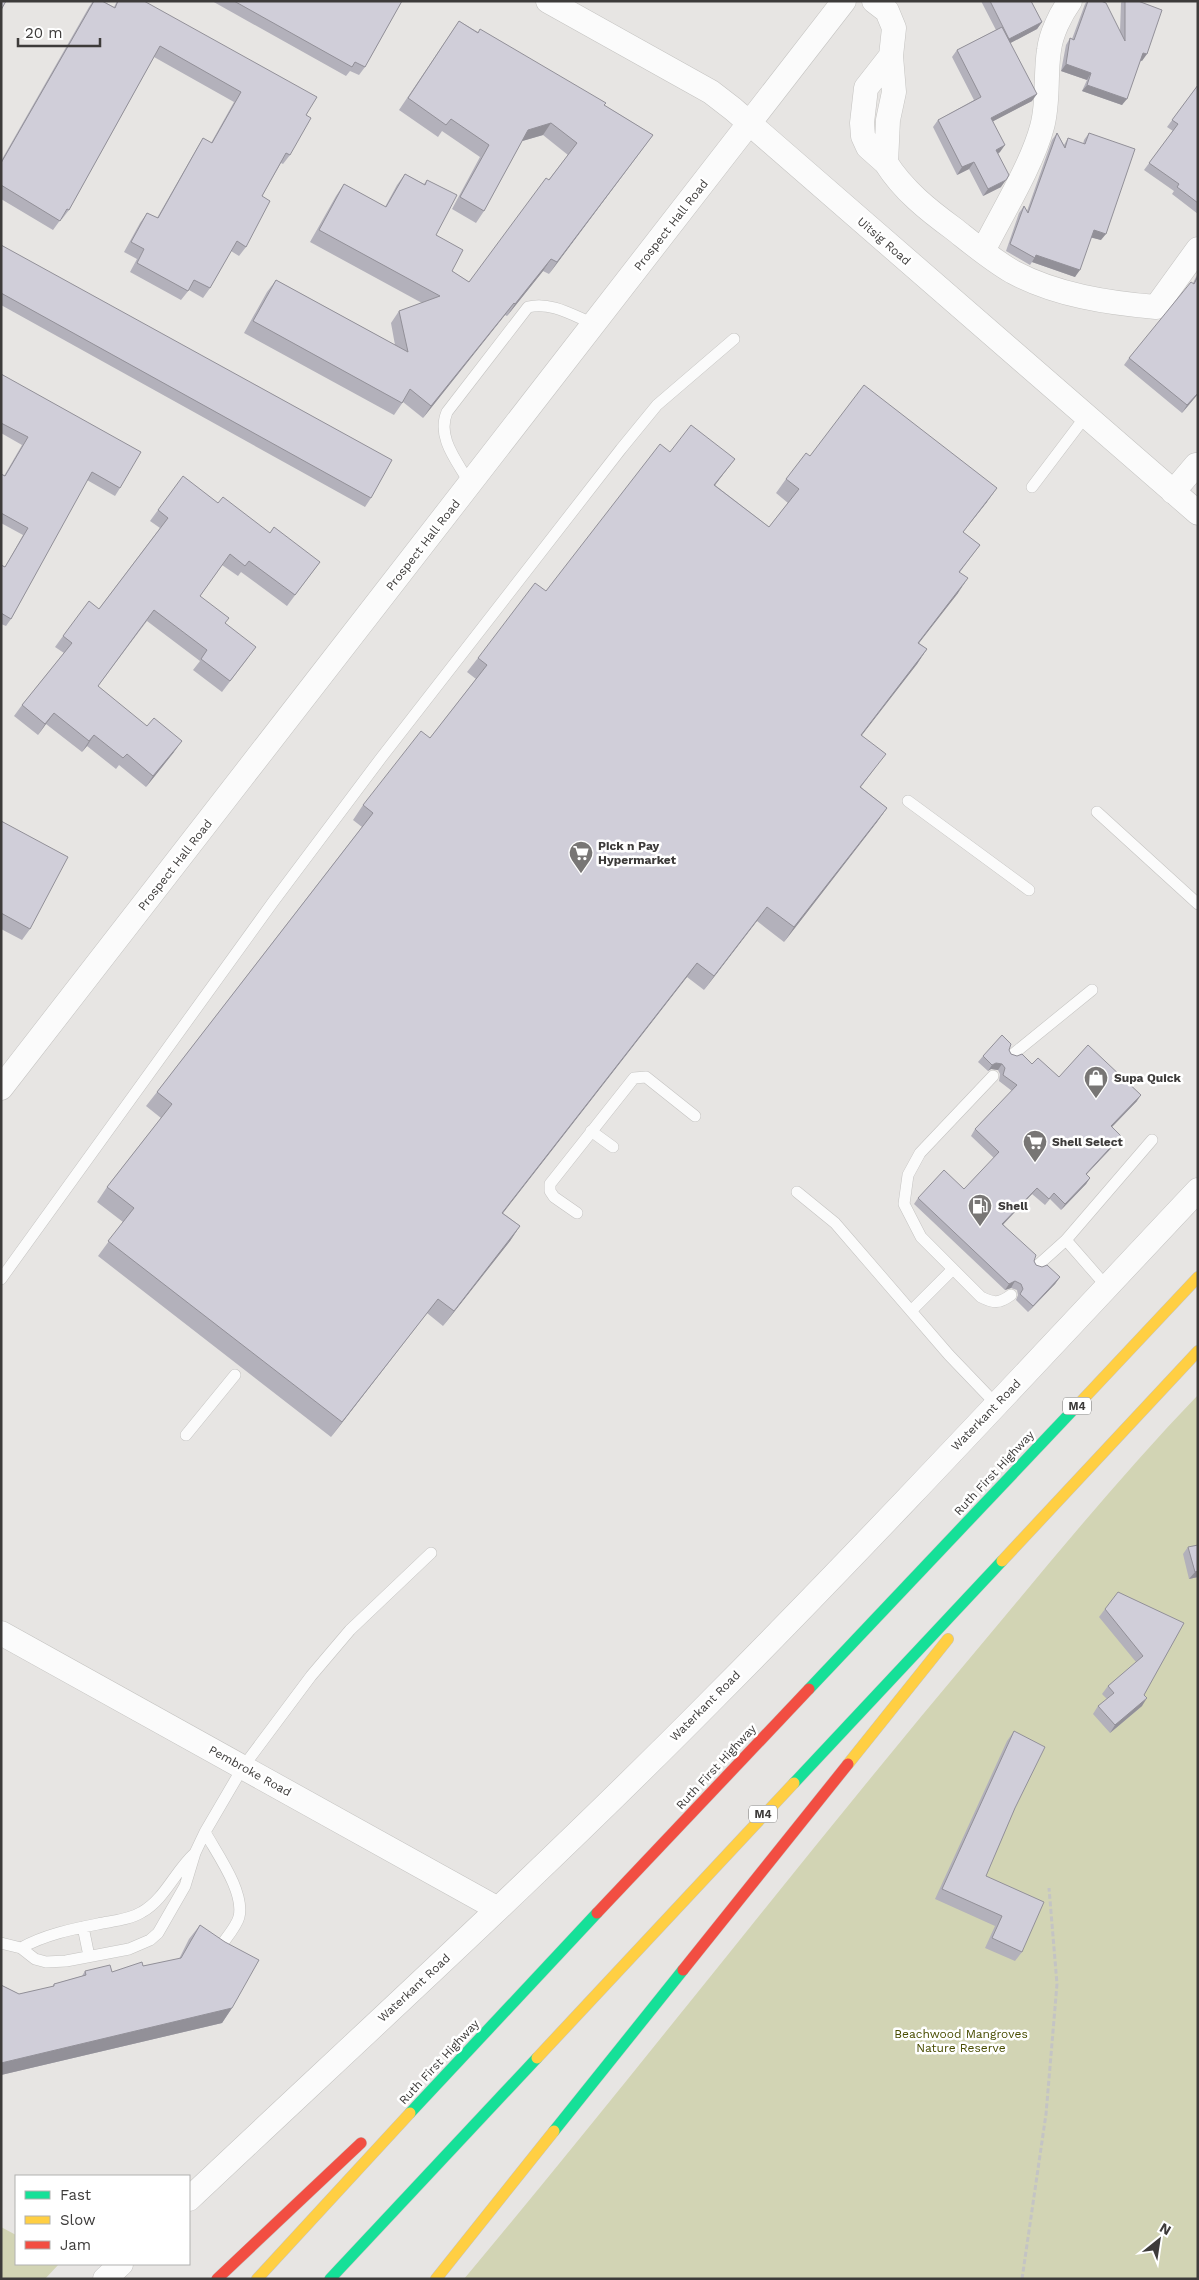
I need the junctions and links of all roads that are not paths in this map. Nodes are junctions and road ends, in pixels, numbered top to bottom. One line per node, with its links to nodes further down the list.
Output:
1 (548, 1): 5 (street, Uitsig Road)
2 (844, 1): 5 (street, Prospect Hall Road)
3 (874, 1): 7 (street)
4 (1070, 1): 7 (street)
5 (750, 123): 8 (street, Prospect Hall Road); 10 (street, Uitsig Road)
6 (1198, 250): 7 (street)
7 (983, 251)
8 (594, 324): 12 (street, Prospect Hall Road); 12 (lane)
9 (734, 339): 35 (lane)
10 (1085, 417): 13 (lane); 14 (street, Uitsig Road)
11 (1196, 465): 14 (street)
12 (470, 484): 23 (street, Prospect Hall Road)
13 (1032, 487)
14 (1173, 492): 15 (street, Uitsig Road)
15 (1198, 513)
16 (908, 801): 18 (lane)
17 (1097, 812): 19 (lane)
18 (1029, 890)
19 (1198, 904)
20 (1092, 990): 21 (lane)
21 (1012, 1055)
22 (993, 1076): 33 (lane)
23 (3, 1083)
24 (695, 1116): 25 (lane)
25 (591, 1131): 27 (lane); 30 (lane)
26 (1152, 1140): 31 (lane)
27 (613, 1147)
28 (1198, 1190): 36 (street, Waterkant Road)
29 (798, 1192): 38 (lane)
30 (577, 1213)
31 (1066, 1240): 32 (lane); 36 (lane)
32 (1037, 1266)
33 (952, 1270): 37 (lane); 38 (lane)
34 (1198, 1277): 57 (highway, Ruth First Highway / M4)
35 (1, 1279)
36 (1107, 1286): 41 (street, Waterkant Road)
37 (1011, 1295)
38 (911, 1311): 41 (lane)
39 (1198, 1351): 43 (highway, M4)
40 (235, 1375): 42 (lane)
41 (996, 1404): 51 (street, Waterkant Road)
42 (186, 1435)
43 (1065, 1491): 45 (highway); 65 (highway, M4)
44 (431, 1553): 48 (lane)
45 (967, 1616)
46 (954, 1632): 66 (highway)
47 (1, 1633): 48 (street, Pembroke Road)
48 (243, 1767): 49 (lane); 51 (street, Pembroke Road)
49 (205, 1832): 50 (lane); 55 (lane)
50 (194, 1853): 52 (lane); 56 (lane)
51 (498, 1909): 60 (street, Waterkant Road)
52 (83, 1926): 54 (lane); 56 (lane)
53 (1, 1942): 54 (lane)
54 (22, 1948): 56 (lane)
55 (218, 1950)
56 (89, 1956)
57 (506, 2010): 58 (highway); 64 (highway, Ruth First Highway / M4)
58 (396, 2111)
59 (366, 2138): 63 (highway)
60 (190, 2199)
61 (120, 2265): 62 (street)
62 (105, 2279)
63 (217, 2279)
64 (257, 2279)
65 (330, 2279)
66 (436, 2279)

